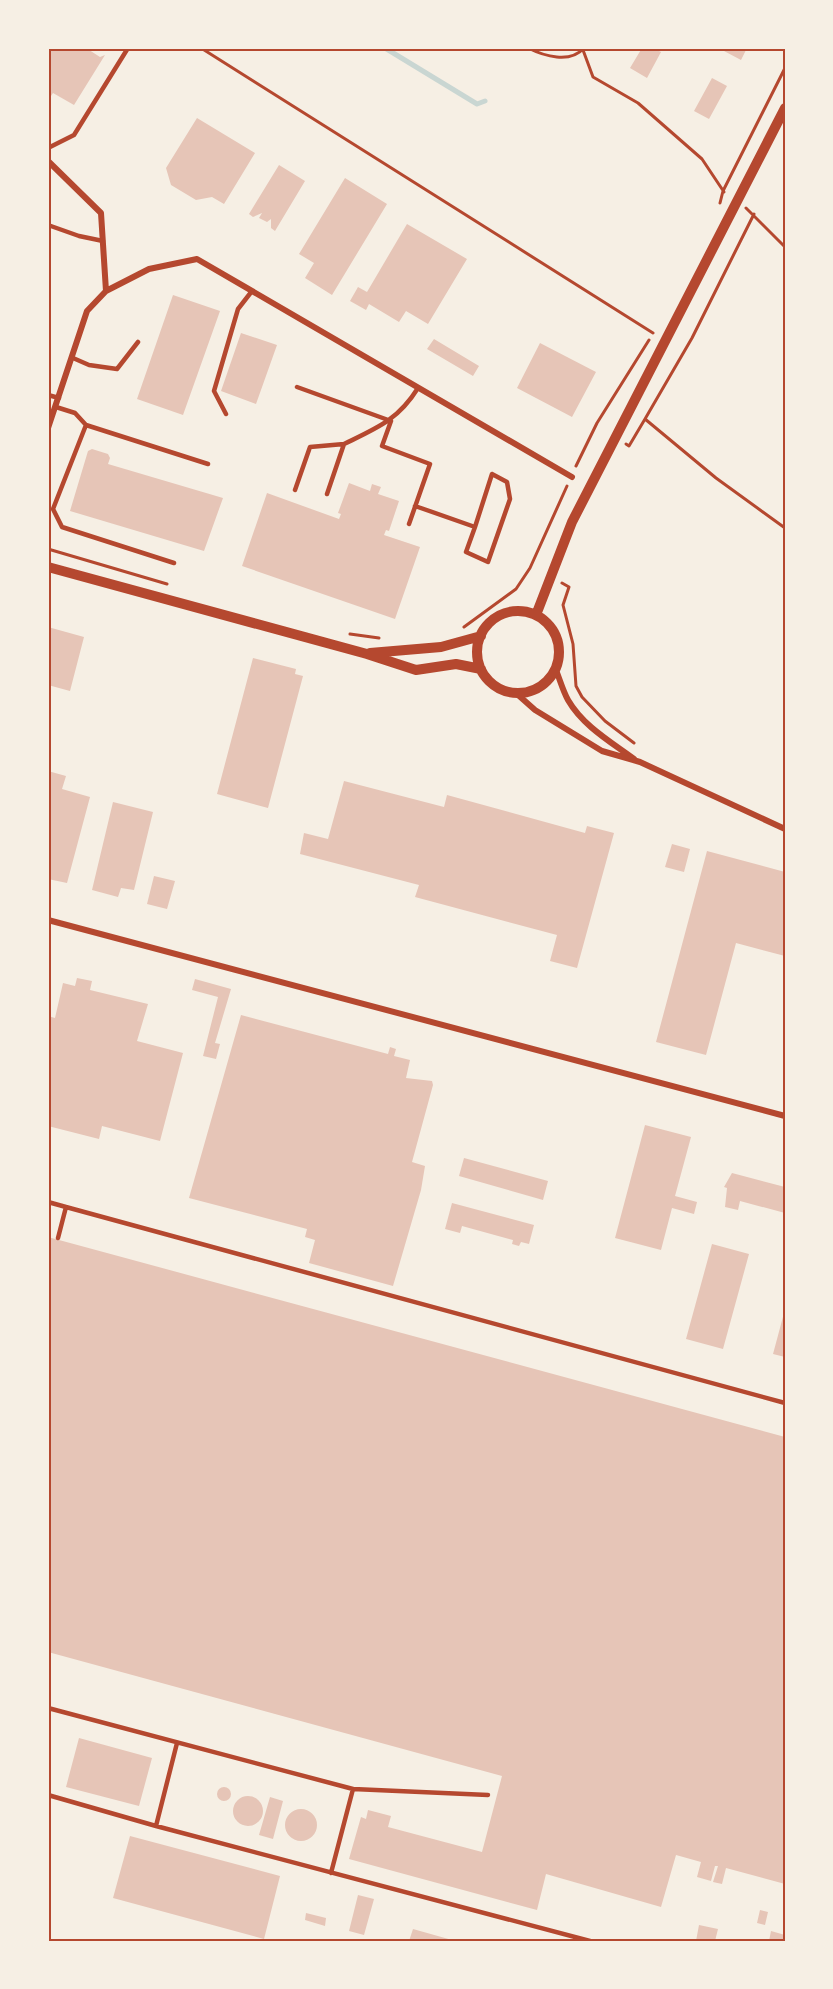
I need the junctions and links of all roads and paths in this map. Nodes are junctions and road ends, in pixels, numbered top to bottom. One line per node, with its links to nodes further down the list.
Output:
1 (128, 48): 7 (lane)
2 (201, 48): 19 (path)
3 (528, 48): 4 (path)
4 (583, 49): 9 (path)
5 (785, 68): 9 (path)
6 (785, 108): 10 (street)
7 (48, 148)
8 (48, 161): 14 (street)
9 (723, 191): 10 (path); 11 (path)
10 (737, 202): 12 (path); 43 (street)
11 (718, 210)
12 (754, 214): 15 (path); 39 (path)
13 (48, 225): 14 (lane)
14 (103, 241): 16 (street)
15 (785, 247)
16 (106, 291): 17 (street); 21 (street)
17 (252, 291): 23 (street); 27 (lane)
18 (658, 322): 19 (path)
19 (652, 333): 33 (path)
20 (138, 342): 21 (lane)
21 (73, 358): 25 (street)
22 (297, 387): 28 (lane)
23 (418, 387): 28 (lane); 33 (street)
24 (48, 395): 25 (lane)
25 (59, 398): 26 (street)
26 (53, 409): 29 (lane); 30 (street)
27 (226, 414)
28 (391, 421): 31 (lane); 36 (lane)
29 (86, 425): 32 (lane); 41 (lane)
30 (48, 428)
31 (344, 444): 34 (lane); 35 (lane)
32 (208, 464)
33 (572, 477): 46 (path)
34 (295, 490)
35 (327, 494)
36 (415, 506): 37 (lane); 38 (lane)
37 (409, 524)
38 (475, 527): 38 (lane)
39 (785, 528)
40 (48, 549): 44 (path)
41 (174, 563)
42 (48, 567): 50 (street)
43 (550, 578): 45 (street); 54 (path)
44 (169, 584)
45 (536, 615): 48 (street); 52 (street)
46 (454, 630)
47 (340, 633): 49 (path)
48 (481, 636): 50 (street); 51 (street)
49 (384, 638)
50 (367, 654): 51 (street)
51 (481, 669): 53 (street)
52 (555, 670): 53 (street); 54 (street)
53 (518, 694): 54 (street)
54 (640, 762): 55 (street)
55 (785, 829)
56 (48, 920): 57 (street)
57 (785, 1116)
58 (48, 1202): 59 (lane)
59 (66, 1207): 60 (lane); 61 (lane)
60 (58, 1238)
61 (785, 1403)
62 (48, 1708): 63 (lane)
63 (177, 1743): 64 (lane); 67 (lane)
64 (353, 1789): 66 (lane); 68 (lane)
65 (48, 1795): 67 (lane)
66 (488, 1796)
67 (156, 1826): 68 (lane)
68 (331, 1873): 69 (lane)
69 (590, 1941)

